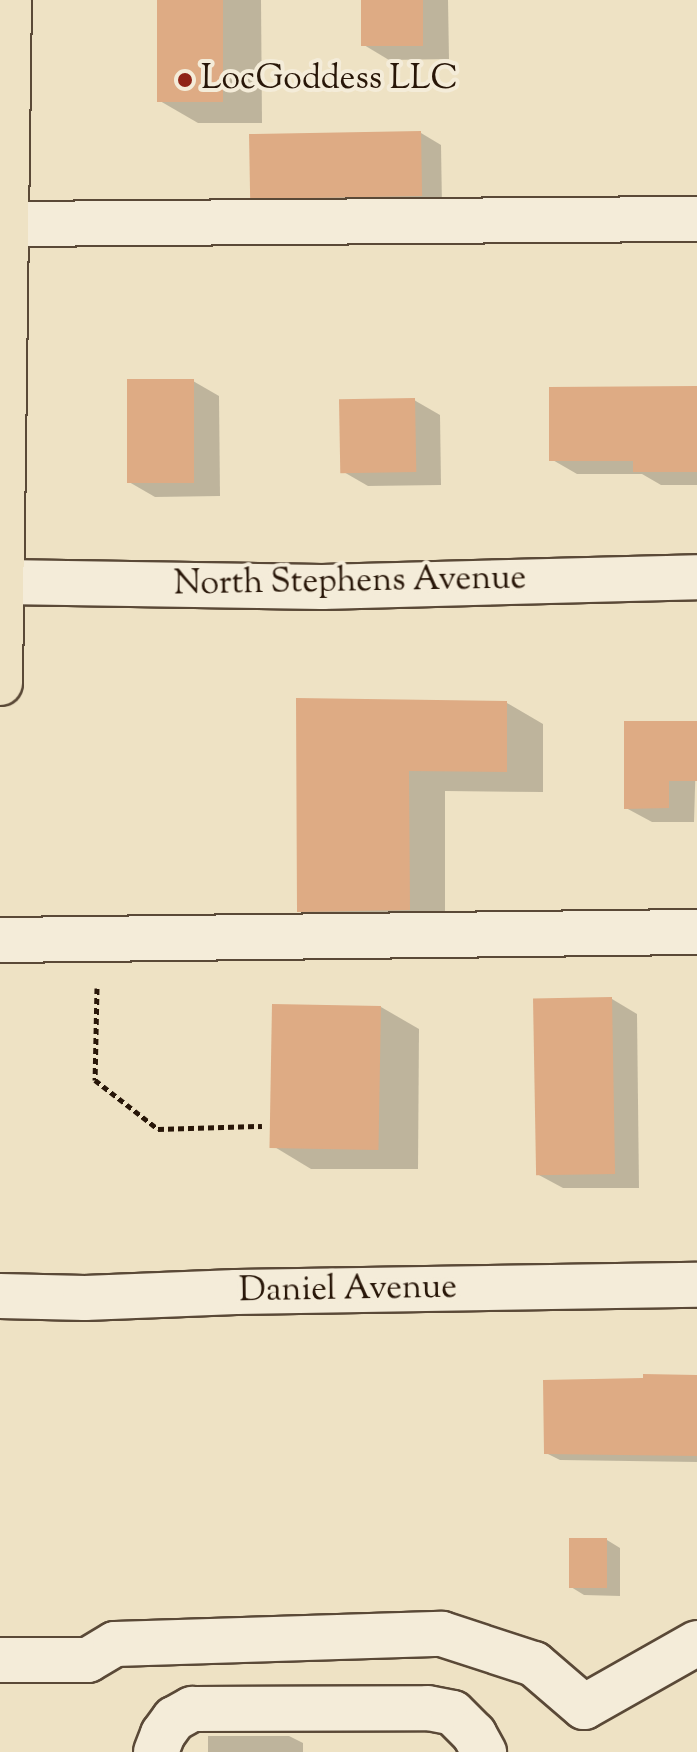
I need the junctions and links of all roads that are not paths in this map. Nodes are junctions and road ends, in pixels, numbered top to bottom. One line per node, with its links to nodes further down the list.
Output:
1 (9, 0): 3 (main road)
2 (697, 219): 3 (street)
3 (7, 224): 4 (main road)
4 (2, 438): 6 (main road)
5 (697, 577): 6 (street, North Stephens Avenue)
6 (3, 582): 7 (main road)
7 (0, 683)
8 (697, 932): 9 (street)
9 (0, 940)
10 (697, 1285): 11 (street, Daniel Avenue)
11 (0, 1296)
12 (697, 1643): 13 (street)
13 (0, 1660)
14 (156, 1752): 15 (street)
15 (484, 1752)

